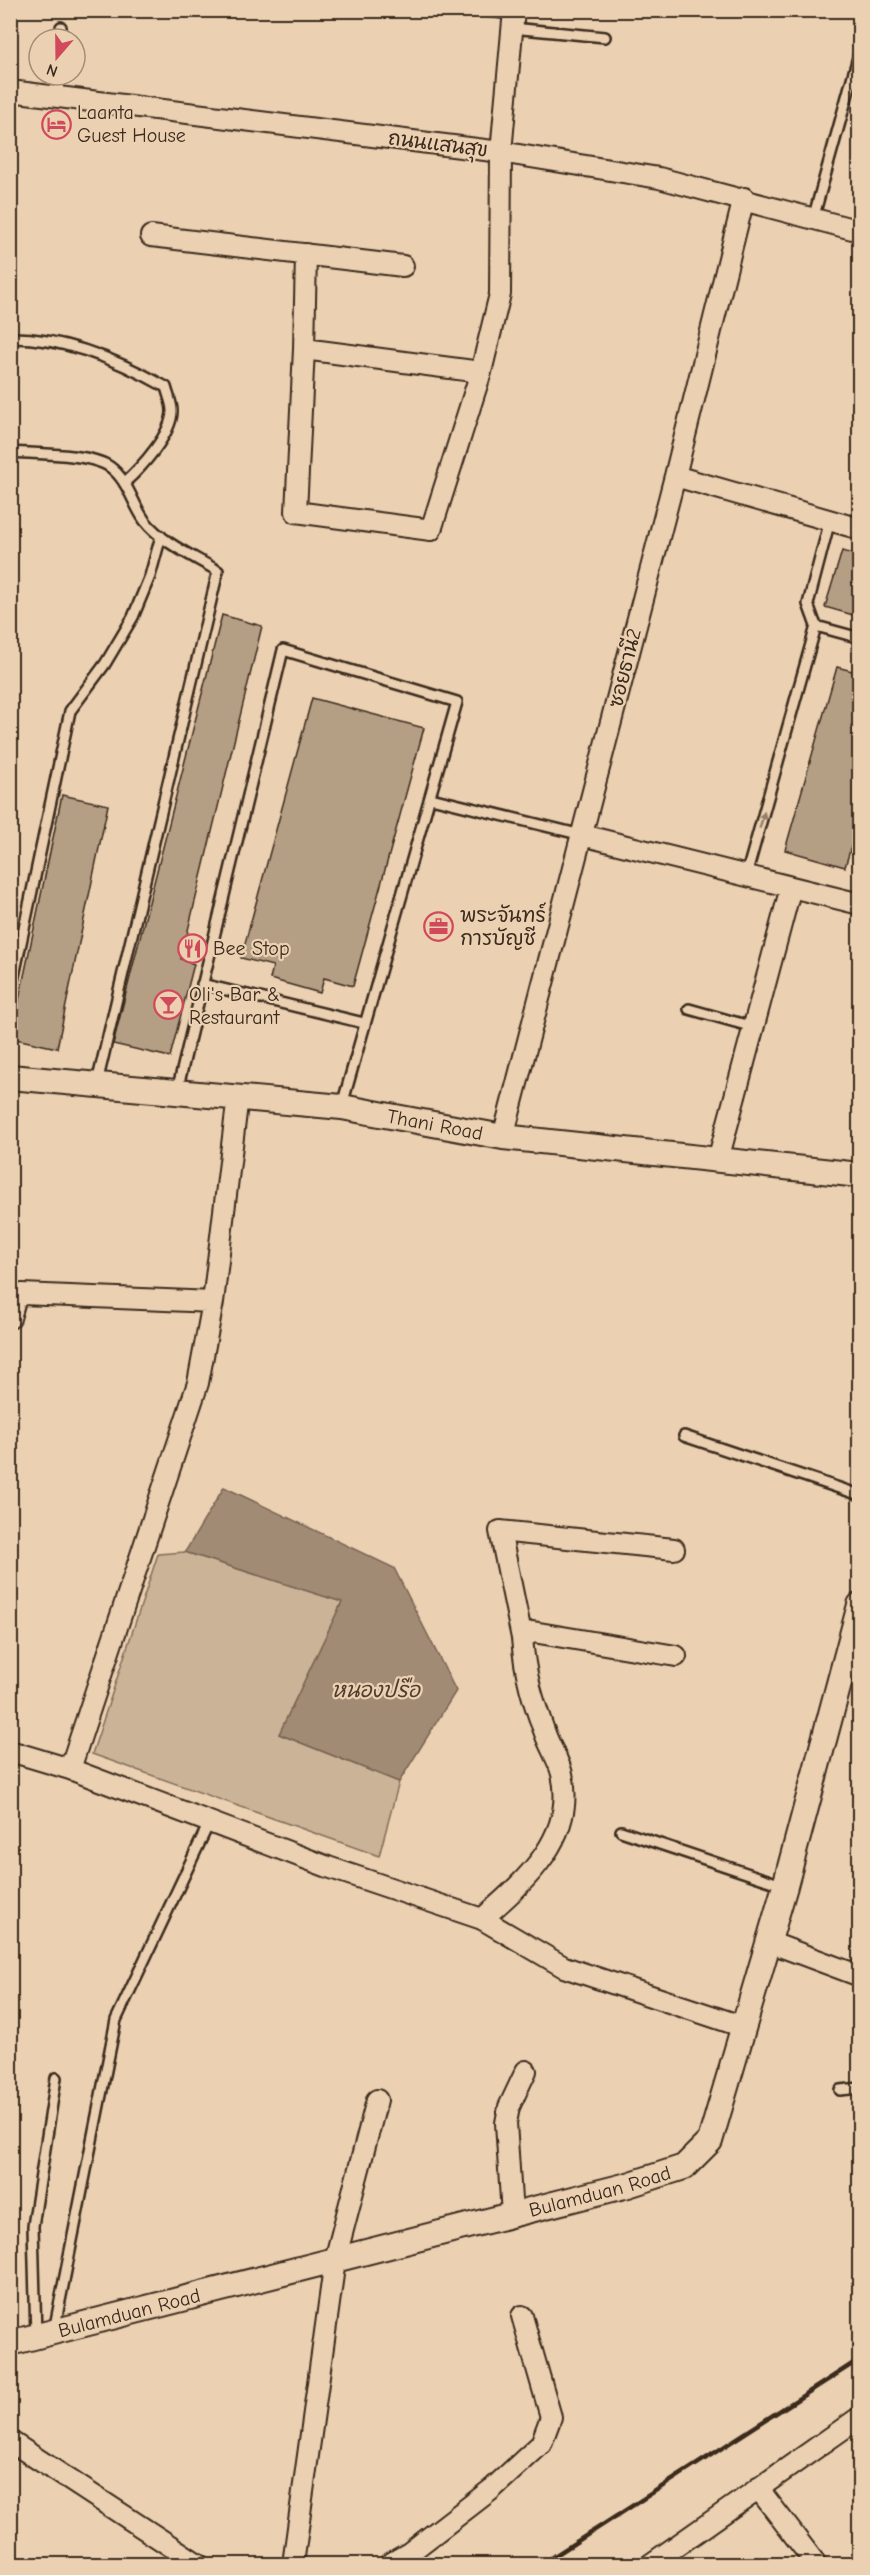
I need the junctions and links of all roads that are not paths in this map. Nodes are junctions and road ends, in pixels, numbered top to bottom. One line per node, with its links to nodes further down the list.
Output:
1 (479, 10): 2 (lane)
2 (513, 18): 3 (lane); 8 (street)
3 (605, 37)
4 (860, 50): 10 (lane)
5 (58, 87): 7 (lane)
6 (10, 91): 7 (street, ถนนแสนสุข)
7 (58, 97): 8 (street, ถนนแสนสุข)
8 (501, 152): 9 (street, ถนนแสนสุข); 17 (street)
9 (744, 198): 10 (street, ถนนแสนสุข); 19 (street, ซอยธานี2)
10 (813, 219): 11 (street, ถนนแสนสุข)
11 (860, 231)
12 (151, 236): 13 (street)
13 (306, 255): 14 (street); 16 (street)
14 (403, 266)
15 (10, 338): 20 (lane)
16 (304, 349): 17 (street); 17 (street)
17 (481, 372)
18 (10, 452): 20 (lane)
19 (675, 476): 21 (street); 27 (street, ซอยธานี2)
20 (124, 483): 23 (lane)
21 (830, 520): 22 (street); 24 (lane)
22 (860, 529)
23 (161, 536): 32 (lane); 37 (lane)
24 (816, 626): 25 (lane); 28 (lane, one-way to 24)
25 (860, 638)
26 (431, 798): 27 (lane); 31 (lane); 34 (lane)
27 (582, 835): 28 (street); 41 (street, ซอยธานี2)
28 (746, 876): 29 (street)
29 (791, 887): 30 (street); 35 (street)
30 (860, 904)
31 (202, 984): 34 (lane); 38 (lane)
32 (10, 995)
33 (689, 1009): 35 (lane)
34 (364, 1023): 40 (lane)
35 (753, 1027): 42 (street)
36 (10, 1077): 37 (street, Thani Road)
37 (97, 1085): 38 (street, Thani Road)
38 (177, 1091): 39 (street, Thani Road)
39 (238, 1096): 40 (street, Thani Road); 44 (street)
40 (342, 1107): 41 (street, Thani Road)
41 (503, 1137): 42 (street, Thani Road)
42 (718, 1160): 43 (street, Thani Road)
43 (860, 1175)
44 (213, 1302): 45 (street); 53 (street)
45 (10, 1318)
46 (684, 1436): 47 (lane)
47 (860, 1496)
48 (674, 1549): 50 (street)
49 (860, 1605): 56 (street, Bulamduan Road)
50 (522, 1638): 51 (street); 57 (street)
51 (676, 1656)
52 (10, 1751): 53 (street)
53 (70, 1769): 54 (street)
54 (209, 1823): 57 (street); 69 (lane)
55 (621, 1831): 56 (lane)
56 (785, 1886): 58 (street, Bulamduan Road)
57 (482, 1919): 60 (street)
58 (769, 1942): 59 (street); 60 (street, Bulamduan Road)
59 (860, 1976)
60 (744, 2027): 66 (street, Bulamduan Road)
61 (526, 2071): 66 (street)
62 (56, 2078): 69 (lane)
63 (860, 2088): 64 (lane)
64 (840, 2090)
65 (377, 2100): 67 (street)
66 (512, 2215): 67 (street, Bulamduan Road)
67 (335, 2260): 69 (street, Bulamduan Road); 75 (street)
68 (522, 2316): 76 (street)
69 (45, 2334): 70 (street, Bulamduan Road)
70 (10, 2343)
71 (860, 2417): 73 (street)
72 (10, 2441): 74 (street)
73 (758, 2488): 77 (street); 78 (street)
74 (198, 2565)
75 (293, 2565)
76 (390, 2565)
77 (651, 2565)
78 (816, 2565)

